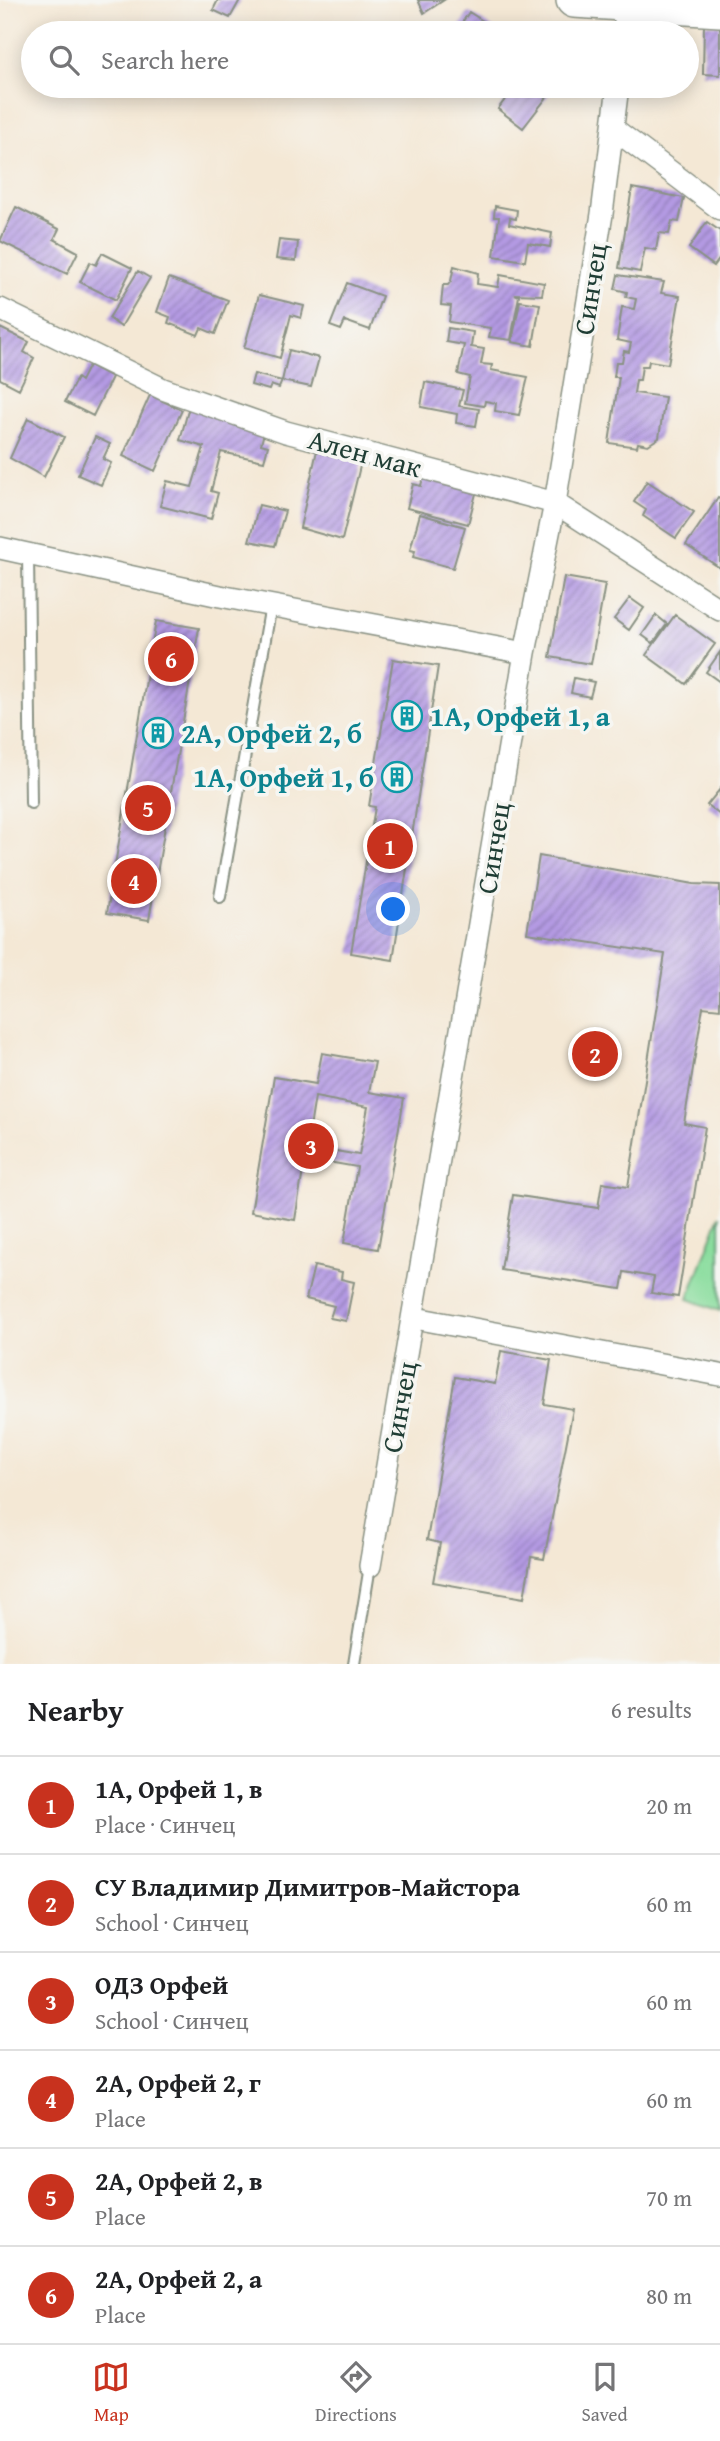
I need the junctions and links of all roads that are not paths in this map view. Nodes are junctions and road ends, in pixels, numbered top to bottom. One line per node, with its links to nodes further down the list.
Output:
1 (574, 0): 3 (main road)
2 (720, 9): 3 (main road)
3 (626, 13)
4 (617, 98): 5 (street, Синчец)
5 (614, 130): 6 (street); 8 (street, Синчец)
6 (720, 209)
7 (0, 309): 8 (street, Ален мак)
8 (555, 503): 12 (street, Ален мак); 13 (street, Синчец)
9 (0, 548): 10 (street)
10 (29, 554): 11 (street); 14 (lane)
11 (271, 605): 13 (street); 15 (lane)
12 (720, 610)
13 (525, 653): 16 (street, Синчец)
14 (31, 803)
15 (220, 897)
16 (415, 1318): 17 (street); 18 (street, Синчец)
17 (720, 1375)
18 (370, 1566): 19 (lane)
19 (354, 1664)

